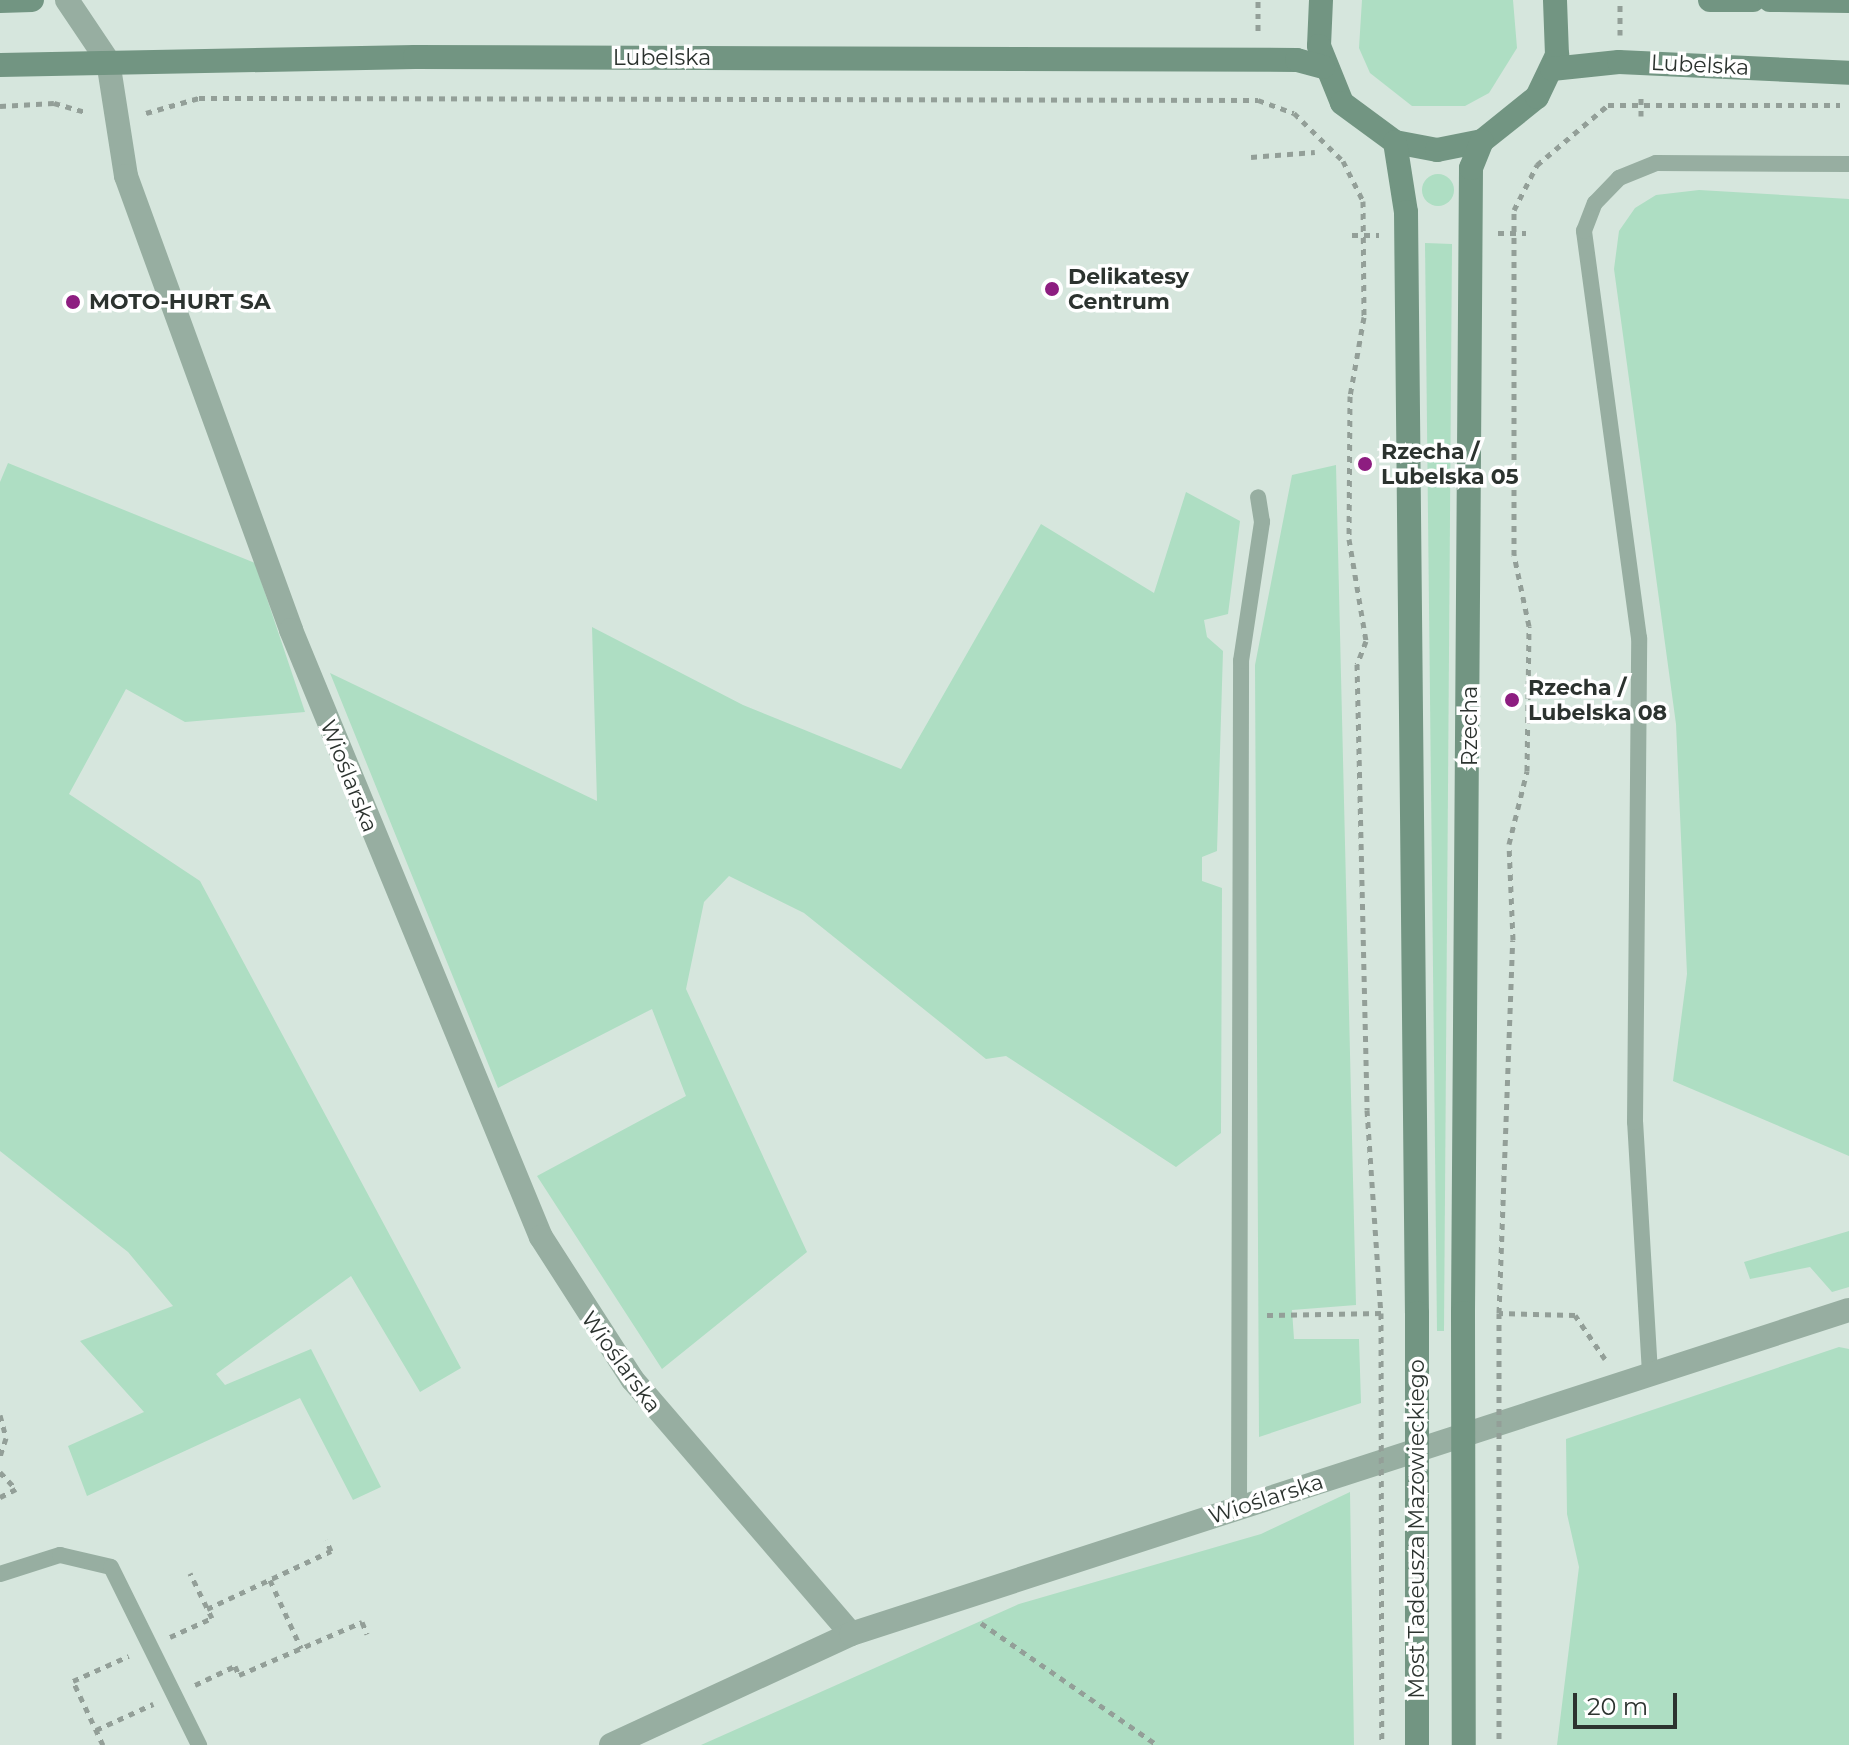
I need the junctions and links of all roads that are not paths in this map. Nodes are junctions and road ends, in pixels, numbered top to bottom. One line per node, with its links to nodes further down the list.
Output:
1 (32, 0): 8 (main road)
2 (67, 0): 10 (street)
3 (1321, 0): 12 (main road)
4 (1555, 0): 13 (main road)
5 (1710, 0): 6 (main road)
6 (1753, 0)
7 (1770, 0): 9 (main road)
8 (0, 1)
9 (1849, 1)
10 (108, 61): 11 (main road, Lubelska); 12 (main road, Lubelska); 23 (street, Wioślarska)
11 (0, 65)
12 (1323, 67): 16 (main road)
13 (1552, 69): 14 (main road, Lubelska); 15 (main road)
14 (1849, 73)
15 (1482, 141): 16 (main road); 27 (main road, Rzecha, bridge)
16 (1395, 142): 26 (main road, Most Tadeusza Mazowieckiego, bridge)
17 (1849, 164): 20 (lane)
18 (1258, 497): 21 (lane)
19 (1849, 1310): 20 (street, Wioślarska)
20 (1650, 1373): 21 (street, Wioślarska)
21 (1239, 1508): 23 (street, Wioślarska)
22 (0, 1574): 24 (lane)
23 (851, 1634): 25 (street)
24 (199, 1745)
25 (611, 1745)
26 (1417, 1745)
27 (1464, 1745)

